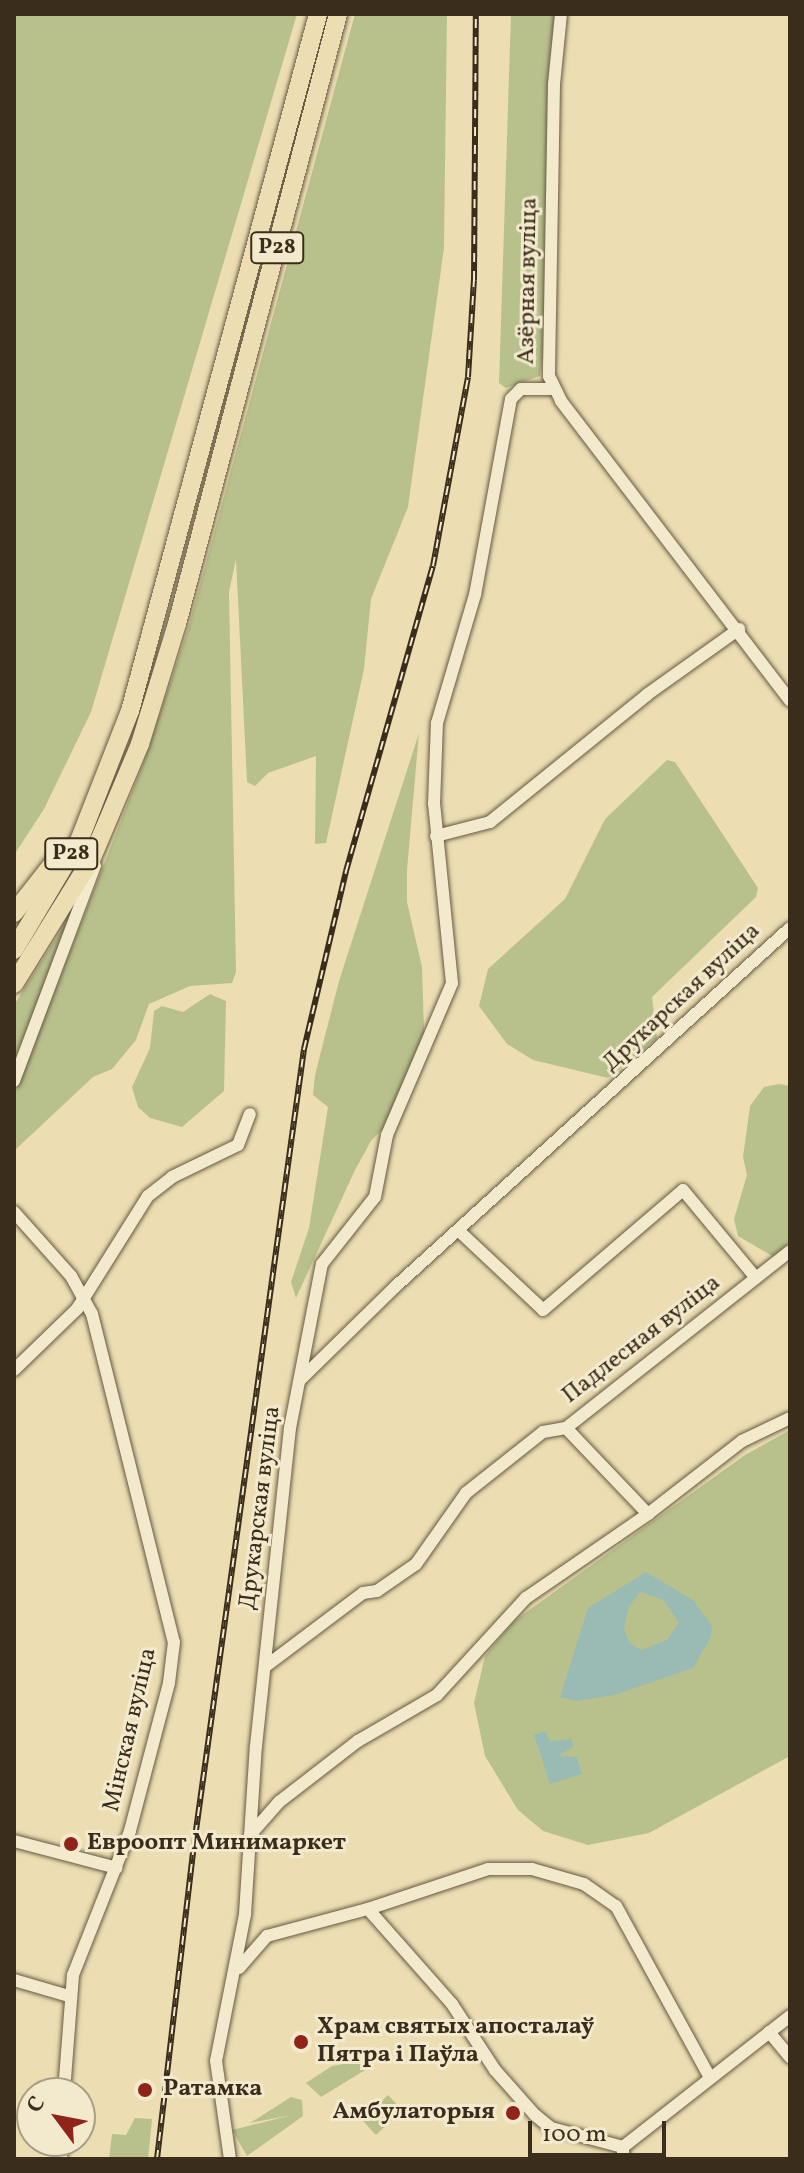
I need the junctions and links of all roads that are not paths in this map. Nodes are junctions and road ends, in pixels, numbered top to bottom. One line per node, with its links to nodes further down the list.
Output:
1 (318, 14): 7 (highway, Р28)
2 (338, 14): 8 (highway, Р28)
3 (561, 14): 4 (street, Азёрная вуліца)
4 (554, 389): 5 (street, Азёрная вуліца); 9 (street)
5 (739, 629): 6 (street, Азёрная вуліца); 9 (street)
6 (790, 701)
7 (115, 752): 10 (highway); 12 (highway, Р28)
8 (118, 803): 13 (highway, Р28); 14 (street)
9 (436, 836): 22 (street)
10 (14, 913)
11 (790, 928): 17 (street, Друкарская вуліца)
12 (14, 950)
13 (14, 984)
14 (14, 1081)
15 (250, 1114): 20 (street)
16 (14, 1212): 20 (street, Мінская вуліца)
17 (459, 1231): 19 (street); 22 (street, Друкарская вуліца)
18 (790, 1251): 19 (street, Падлесная вуліца)
19 (756, 1278): 24 (street, Падлесная вуліца)
20 (84, 1295): 21 (street); 29 (street, Мінская вуліца)
21 (14, 1370)
22 (301, 1379): 26 (street, Друкарская вуліца)
23 (790, 1418): 25 (street)
24 (566, 1428): 25 (street); 26 (street, Падлесная вуліца)
25 (648, 1514): 27 (street)
26 (266, 1666): 27 (street, Друкарская вуліца)
27 (250, 1835): 31 (street, Друкарская вуліца)
28 (14, 1841): 29 (street)
29 (117, 1868): 33 (street, Мінская вуліца)
30 (368, 1909): 31 (street); 37 (street); 39 (street)
31 (236, 1974): 40 (street, Друкарская вуліца)
32 (14, 1980): 33 (street)
33 (69, 1996): 38 (street, Мінская вуліца)
34 (790, 2016): 35 (street)
35 (769, 2032): 36 (street); 37 (street)
36 (790, 2057)
37 (709, 2076): 39 (street)
38 (65, 2077)
39 (623, 2153)
40 (230, 2159)

